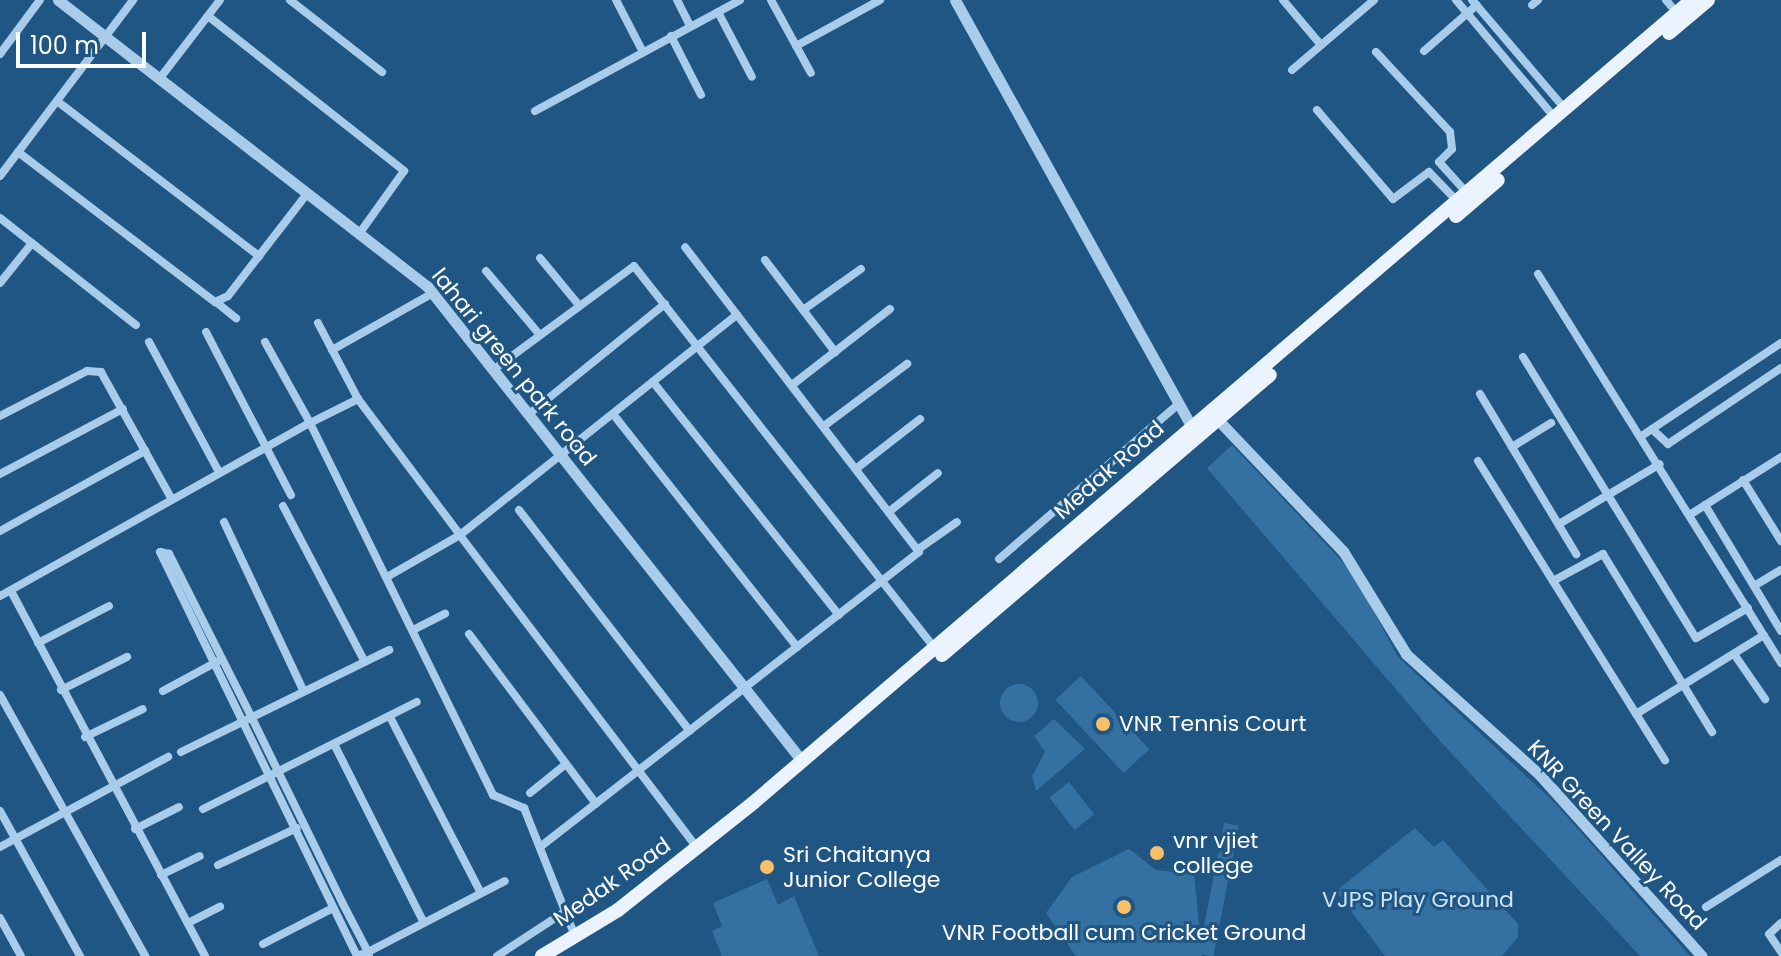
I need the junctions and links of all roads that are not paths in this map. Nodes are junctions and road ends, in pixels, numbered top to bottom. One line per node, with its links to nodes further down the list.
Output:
1 (40, 0): 31 (street)
2 (58, 0): 25 (street, lahari green park road)
3 (133, 0): 25 (street)
4 (220, 0): 22 (street)
5 (616, 0): 29 (street)
6 (677, 0): 23 (street)
7 (740, 0): 19 (street)
8 (771, 0): 27 (street)
9 (880, 0): 27 (street)
10 (955, 0): 88 (street)
11 (1283, 0): 26 (street)
12 (1456, 0): 20 (street)
13 (1666, 0): 21 (street)
14 (1708, 0): 63 (main road, Medak Road)
15 (1369, 1): 26 (street)
16 (1689, 1): 21 (main road, Medak Road)
17 (296, 2): 33 (street)
18 (1474, 2): 20 (street); 41 (street)
19 (718, 12): 23 (street); 35 (street)
20 (1467, 13): 28 (street); 41 (street)
21 (1677, 13): 41 (main road, Medak Road)
22 (208, 16): 36 (street); 49 (street)
23 (690, 26): 24 (street)
24 (671, 36): 29 (street); 37 (street)
25 (105, 37): 36 (street, lahari green park road); 38 (street)
26 (1321, 45): 32 (street)
27 (796, 46): 34 (street)
28 (1424, 51)
29 (643, 52): 40 (street)
30 (1376, 52): 43 (street)
31 (0, 54)
32 (1292, 70)
33 (382, 72)
34 (811, 73)
35 (752, 77)
36 (160, 78): 46 (street, lahari green park road)
37 (701, 95)
38 (57, 101): 42 (street); 52 (street)
39 (1317, 110): 44 (street)
40 (535, 111)
41 (1561, 114): 47 (main road, Medak Road)
42 (18, 152): 45 (street); 60 (street)
43 (1439, 162): 44 (street); 47 (street)
44 (1429, 172): 47 (street)
45 (0, 176)
46 (306, 195): 49 (street, lahari green park road); 52 (street)
47 (1463, 198): 63 (main road, Medak Road)
48 (0, 218): 50 (street)
49 (359, 234): 59 (street, lahari green park road)
50 (32, 243): 58 (street); 69 (street)
51 (685, 247): 66 (street)
52 (259, 256): 60 (street)
53 (540, 258): 61 (street)
54 (765, 260): 65 (street)
55 (861, 269): 65 (street)
56 (486, 271): 71 (street)
57 (1538, 274): 100 (street)
58 (0, 283)
59 (433, 293): 76 (street); 82 (street, lahari green park road)
60 (215, 302): 67 (street)
61 (578, 304): 62 (street); 71 (street)
62 (665, 304): 75 (street); 90 (street)
63 (1346, 304): 94 (main road, Medak Road); 98 (main road, Medak Road)
64 (890, 309): 77 (street)
65 (803, 310): 77 (street)
66 (737, 315): 75 (street); 84 (street)
67 (236, 318)
68 (318, 323): 76 (street)
69 (136, 325)
70 (206, 332): 101 (street)
71 (539, 334): 82 (street)
72 (149, 342): 109 (street)
73 (265, 342): 95 (street)
74 (1781, 343): 81 (street)
75 (698, 346): 83 (street); 132 (street)
76 (332, 350): 87 (street)
77 (835, 352): 84 (street)
78 (1523, 357): 114 (street)
79 (907, 364): 97 (street)
80 (1781, 368): 85 (street)
81 (1742, 369): 85 (street); 99 (street)
82 (493, 370): 90 (street, lahari green park road)
83 (653, 382): 91 (street); 140 (street)
84 (792, 385): 97 (street)
85 (1754, 387): 99 (street)
86 (1480, 394): 102 (street)
87 (358, 399): 95 (street); 125 (street)
88 (1176, 406): 98 (street); 129 (street)
89 (123, 409): 92 (street); 103 (street); 111 (street)
90 (529, 414): 104 (street, lahari green park road)
91 (613, 414): 104 (street); 146 (street)
92 (0, 416)
93 (920, 419): 108 (street)
94 (1219, 421): 220 (main road, Medak Road); 221 (street, KNR Green Valley Road)
95 (310, 423): 101 (street); 131 (street)
96 (1551, 423): 102 (street)
97 (824, 426): 108 (street)
98 (1192, 428): 147 (main road, Medak Road)
99 (1652, 429): 100 (street)
100 (1643, 435): 107 (street)
101 (266, 447): 109 (street); 113 (street)
102 (1512, 447): 123 (street)
103 (145, 451): 115 (street); 124 (street)
104 (560, 456): 125 (street); 156 (street, lahari green park road)
105 (1781, 457): 112 (street)
106 (1478, 461): 133 (street)
107 (1660, 464): 114 (street); 120 (street)
108 (857, 468): 119 (street)
109 (219, 472): 115 (street)
110 (938, 473): 119 (street)
111 (0, 474)
112 (1743, 480): 116 (street); 126 (street)
113 (291, 495)
114 (1607, 495): 123 (street); 138 (street)
115 (170, 496): 135 (street)
116 (1705, 505): 120 (street); 134 (street)
117 (283, 506): 152 (street)
118 (519, 510): 168 (street)
119 (890, 511): 127 (street)
120 (1691, 514): 138 (street)
121 (224, 522): 158 (street)
122 (957, 522): 127 (street)
123 (1559, 524): 128 (street)
124 (0, 531)
125 (460, 535): 131 (street); 177 (street)
126 (1781, 541)
127 (920, 548): 132 (street)
128 (1576, 554)
129 (999, 559)
130 (1781, 570): 134 (street)
131 (387, 577): 141 (street)
132 (882, 581): 140 (street); 147 (street)
133 (1553, 581): 155 (street); 164 (street)
134 (1754, 586): 142 (street)
135 (11, 591): 136 (street); 145 (street)
136 (0, 596)
137 (109, 606): 145 (street)
138 (1748, 608): 144 (street)
139 (445, 614): 141 (street)
140 (839, 615): 146 (street)
141 (413, 630): 192 (street)
142 (1781, 631)
143 (469, 634): 176 (street)
144 (1764, 635): 149 (street); 153 (street)
145 (38, 643): 157 (street)
146 (797, 647): 156 (street)
147 (935, 648): 175 (main road, Medak Road)
148 (389, 650): 152 (street)
149 (1734, 654): 155 (street); 161 (street)
150 (127, 657): 157 (street)
151 (222, 659): 154 (street); 154 (street); 166 (street)
152 (365, 662): 158 (street)
153 (1781, 663)
154 (211, 668): 159 (street); 167 (street)
155 (1684, 685): 164 (street); 169 (street)
156 (743, 689): 168 (street); 175 (street, lahari green park road)
157 (61, 690): 170 (street)
158 (303, 690): 166 (street)
159 (163, 691)
160 (0, 695): 186 (street)
161 (1765, 699)
162 (417, 702): 165 (street)
163 (143, 709): 170 (street)
164 (1636, 714): 174 (street)
165 (390, 717): 171 (street); 199 (street)
166 (252, 718): 167 (street); 178 (street)
167 (241, 724): 172 (street); 179 (street)
168 (690, 731): 177 (street)
169 (1712, 732)
170 (85, 737): 180 (street)
171 (334, 744): 178 (street); 207 (street)
172 (181, 752)
173 (168, 757): 180 (street)
174 (1665, 760)
175 (802, 761): 193 (main road, Medak Road)
176 (566, 764): 181 (street); 182 (street)
177 (638, 771): 182 (street); 193 (street)
178 (279, 773): 179 (street); 187 (street)
179 (269, 777): 184 (street); 189 (street)
180 (111, 788): 186 (street); 188 (street)
181 (530, 793)
182 (596, 804): 192 (street)
183 (179, 807): 188 (street)
184 (203, 809)
185 (0, 811): 190 (street)
186 (64, 812): 190 (street); 215 (street)
187 (304, 826): 189 (street); 200 (street)
188 (135, 829): 197 (street)
189 (293, 829): 196 (street); 203 (street)
190 (15, 839): 191 (street); 214 (street)
191 (0, 847)
192 (540, 847): 204 (street)
193 (698, 849): 209 (main road, Medak Road)
194 (200, 856): 197 (street)
195 (1781, 860): 202 (street)
196 (218, 865)
197 (161, 875): 206 (street)
198 (505, 881): 199 (street)
199 (481, 893): 207 (street)
200 (343, 904): 203 (street); 212 (street)
201 (220, 907): 206 (street)
202 (1706, 907)
203 (332, 909): 210 (street); 217 (street)
204 (566, 911): 209 (street); 218 (street)
205 (0, 918): 213 (street)
206 (188, 923): 216 (street)
207 (424, 923): 212 (street)
208 (1781, 923): 211 (street)
209 (575, 936): 219 (main road, Medak Road)
210 (263, 944)
211 (1781, 952)
212 (368, 954): 217 (street)
213 (21, 956)
214 (80, 956)
215 (145, 956)
216 (205, 956)
217 (357, 956)
218 (497, 956)
219 (542, 956)
220 (560, 956)
221 (1702, 956)

